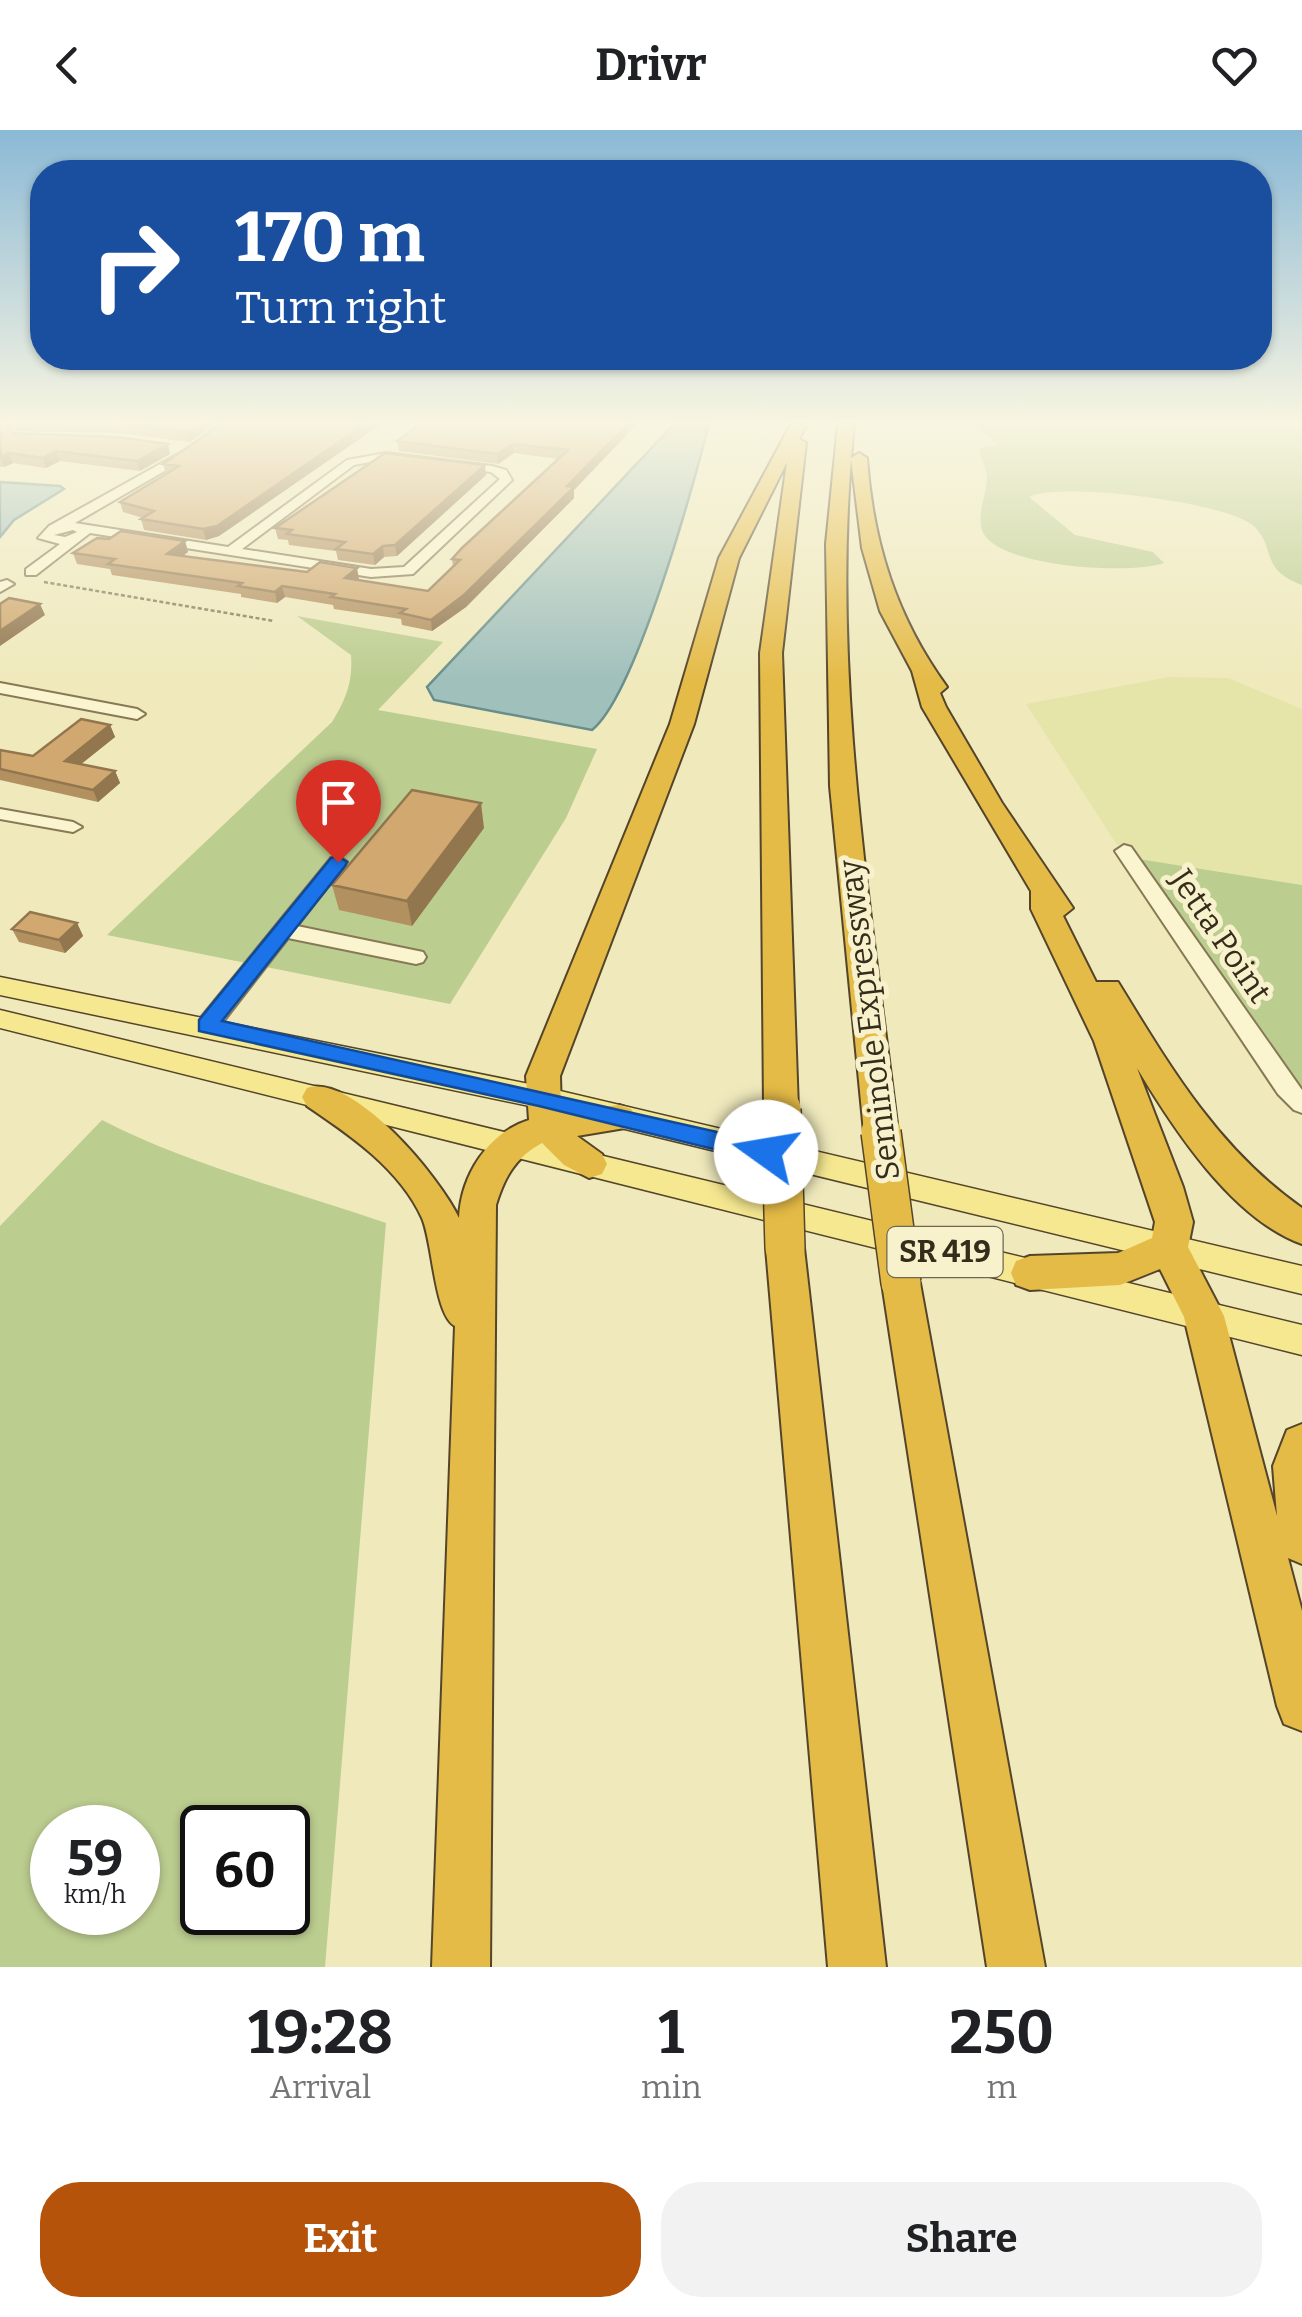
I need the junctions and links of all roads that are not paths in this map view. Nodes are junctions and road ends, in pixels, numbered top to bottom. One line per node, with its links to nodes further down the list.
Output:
1 (91, 510): 9 (street)
2 (111, 510): 9 (street)
3 (287, 510): 10 (street)
4 (474, 510): 10 (street)
5 (755, 510): 27 (highway)
6 (789, 510): 40 (highway, bridge)
7 (838, 510): 41 (highway, Seminole Expressway, bridge)
8 (864, 510): 18 (highway)
9 (79, 534): 10 (street); 11 (street)
10 (232, 551)
11 (31, 572)
12 (0, 688): 13 (street)
13 (137, 714)
14 (0, 814): 15 (street)
15 (73, 826)
16 (1124, 851): 25 (street, Jetta Point)
17 (338, 862): 19 (street)
18 (1044, 892): 29 (highway); 30 (highway)
19 (283, 930): 20 (street); 23 (street)
20 (416, 957)
21 (0, 986): 23 (main road)
22 (0, 1019): 24 (main road)
23 (206, 1026): 27 (main road)
24 (319, 1097): 27 (main road); 35 (highway)
25 (1302, 1104)
26 (620, 1118): 27 (highway); 30 (main road, SR 419)
27 (531, 1123): 28 (highway); 35 (highway)
28 (589, 1164): 31 (main road, SR 419)
29 (1302, 1228)
30 (1169, 1248): 31 (highway); 32 (main road); 33 (highway)
31 (1030, 1273): 33 (main road, SR 419)
32 (1302, 1280)
33 (1204, 1316): 34 (main road, SR 419); 38 (highway)
34 (1302, 1340)
35 (472, 1353): 39 (highway)
36 (1302, 1445): 37 (highway)
37 (1302, 1540)
38 (1302, 1706)
39 (462, 1967)
40 (857, 1967)
41 (1016, 1967)

